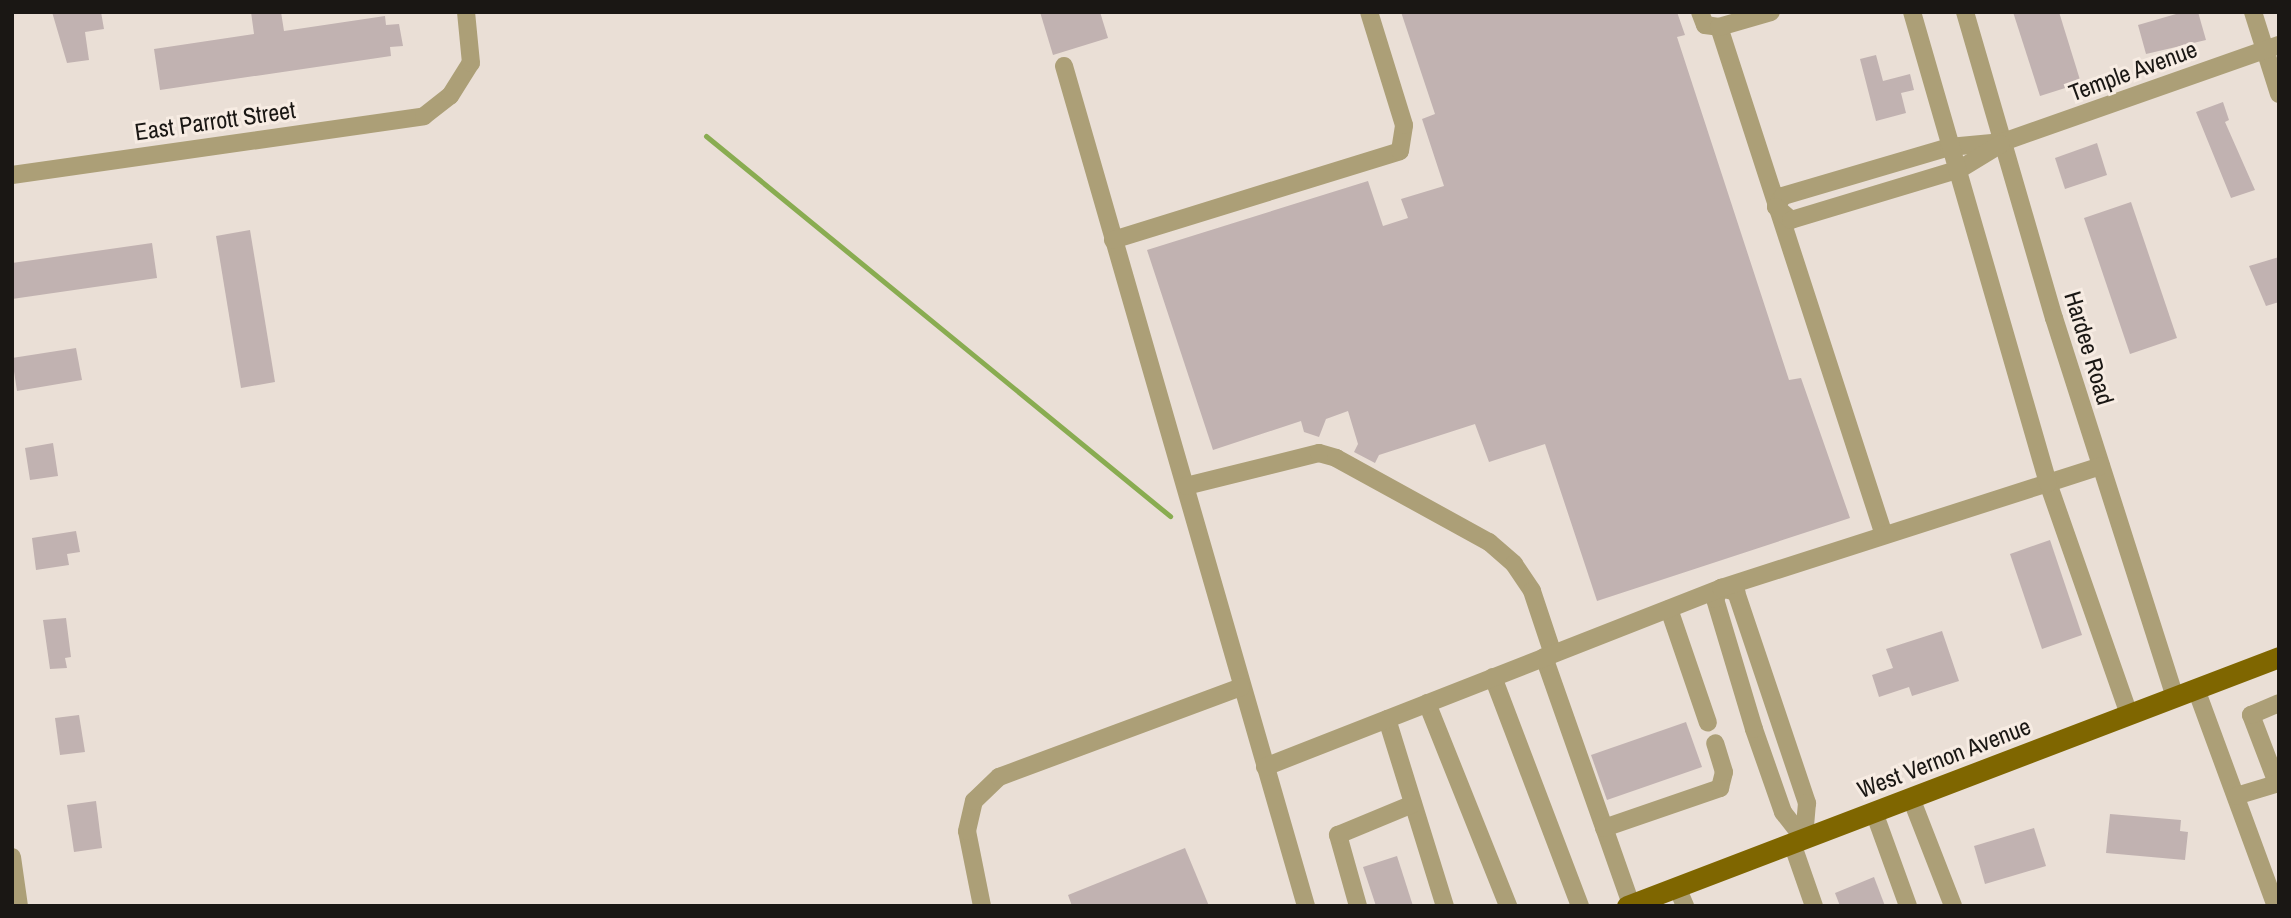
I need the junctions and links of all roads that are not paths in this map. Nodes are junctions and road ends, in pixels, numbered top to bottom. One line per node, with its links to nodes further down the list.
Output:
1 (466, 12): 15 (street, East Parrott Street)
2 (1369, 12): 17 (street)
3 (1700, 12): 8 (street)
4 (1771, 12): 8 (street)
5 (1912, 12): 13 (street)
6 (1965, 12): 12 (street, Hardee Road)
7 (2253, 12): 9 (street)
8 (1719, 27): 16 (street)
9 (2272, 48): 11 (street); 12 (street, Temple Avenue)
10 (1064, 66): 17 (street)
11 (2279, 94)
12 (2003, 142): 13 (street); 14 (street); 18 (street, Hardee Road)
13 (1955, 147): 14 (street); 16 (street)
14 (1960, 169): 16 (street); 19 (street)
15 (12, 175)
16 (1776, 207): 21 (street)
17 (1113, 240): 20 (street)
18 (2101, 466): 19 (street); 29 (street, Hardee Road)
19 (2048, 483): 21 (street); 32 (street)
20 (1185, 486): 24 (street); 27 (street)
21 (1884, 535): 22 (street)
22 (1721, 588): 23 (street); 43 (street); 43 (street)
23 (1669, 609): 24 (street); 34 (street)
24 (1549, 656): 26 (street); 42 (street)
25 (2279, 657): 28 (main road, West Vernon Avenue)
26 (1493, 677): 30 (street); 53 (street)
27 (1241, 687): 36 (street); 48 (street)
28 (2196, 689): 29 (main road, West Vernon Avenue); 38 (street)
29 (2175, 696): 32 (main road, West Vernon Avenue)
30 (1427, 703): 33 (street); 52 (street)
31 (2279, 703): 37 (street)
32 (2129, 714): 39 (main road, West Vernon Avenue)
33 (1387, 719): 36 (street); 40 (street)
34 (1708, 723)
35 (1716, 743): 42 (street)
36 (1265, 767): 49 (street)
37 (2278, 783): 38 (street)
38 (2236, 796): 57 (street)
39 (1912, 798): 41 (main road, West Vernon Avenue); 56 (street)
40 (1413, 804): 50 (street); 51 (street)
41 (1874, 812): 43 (main road, West Vernon Avenue); 55 (street)
42 (1604, 828): 46 (street)
43 (1798, 841): 45 (main road, West Vernon Avenue); 54 (street)
44 (12, 857): 47 (street)
45 (1681, 896): 46 (main road, West Vernon Avenue)
46 (1629, 905)
47 (19, 906)
48 (982, 906)
49 (1306, 906)
50 (1358, 906)
51 (1445, 906)
52 (1508, 906)
53 (1580, 906)
54 (1814, 906)
55 (1908, 906)
56 (1953, 906)
57 (2276, 906)

